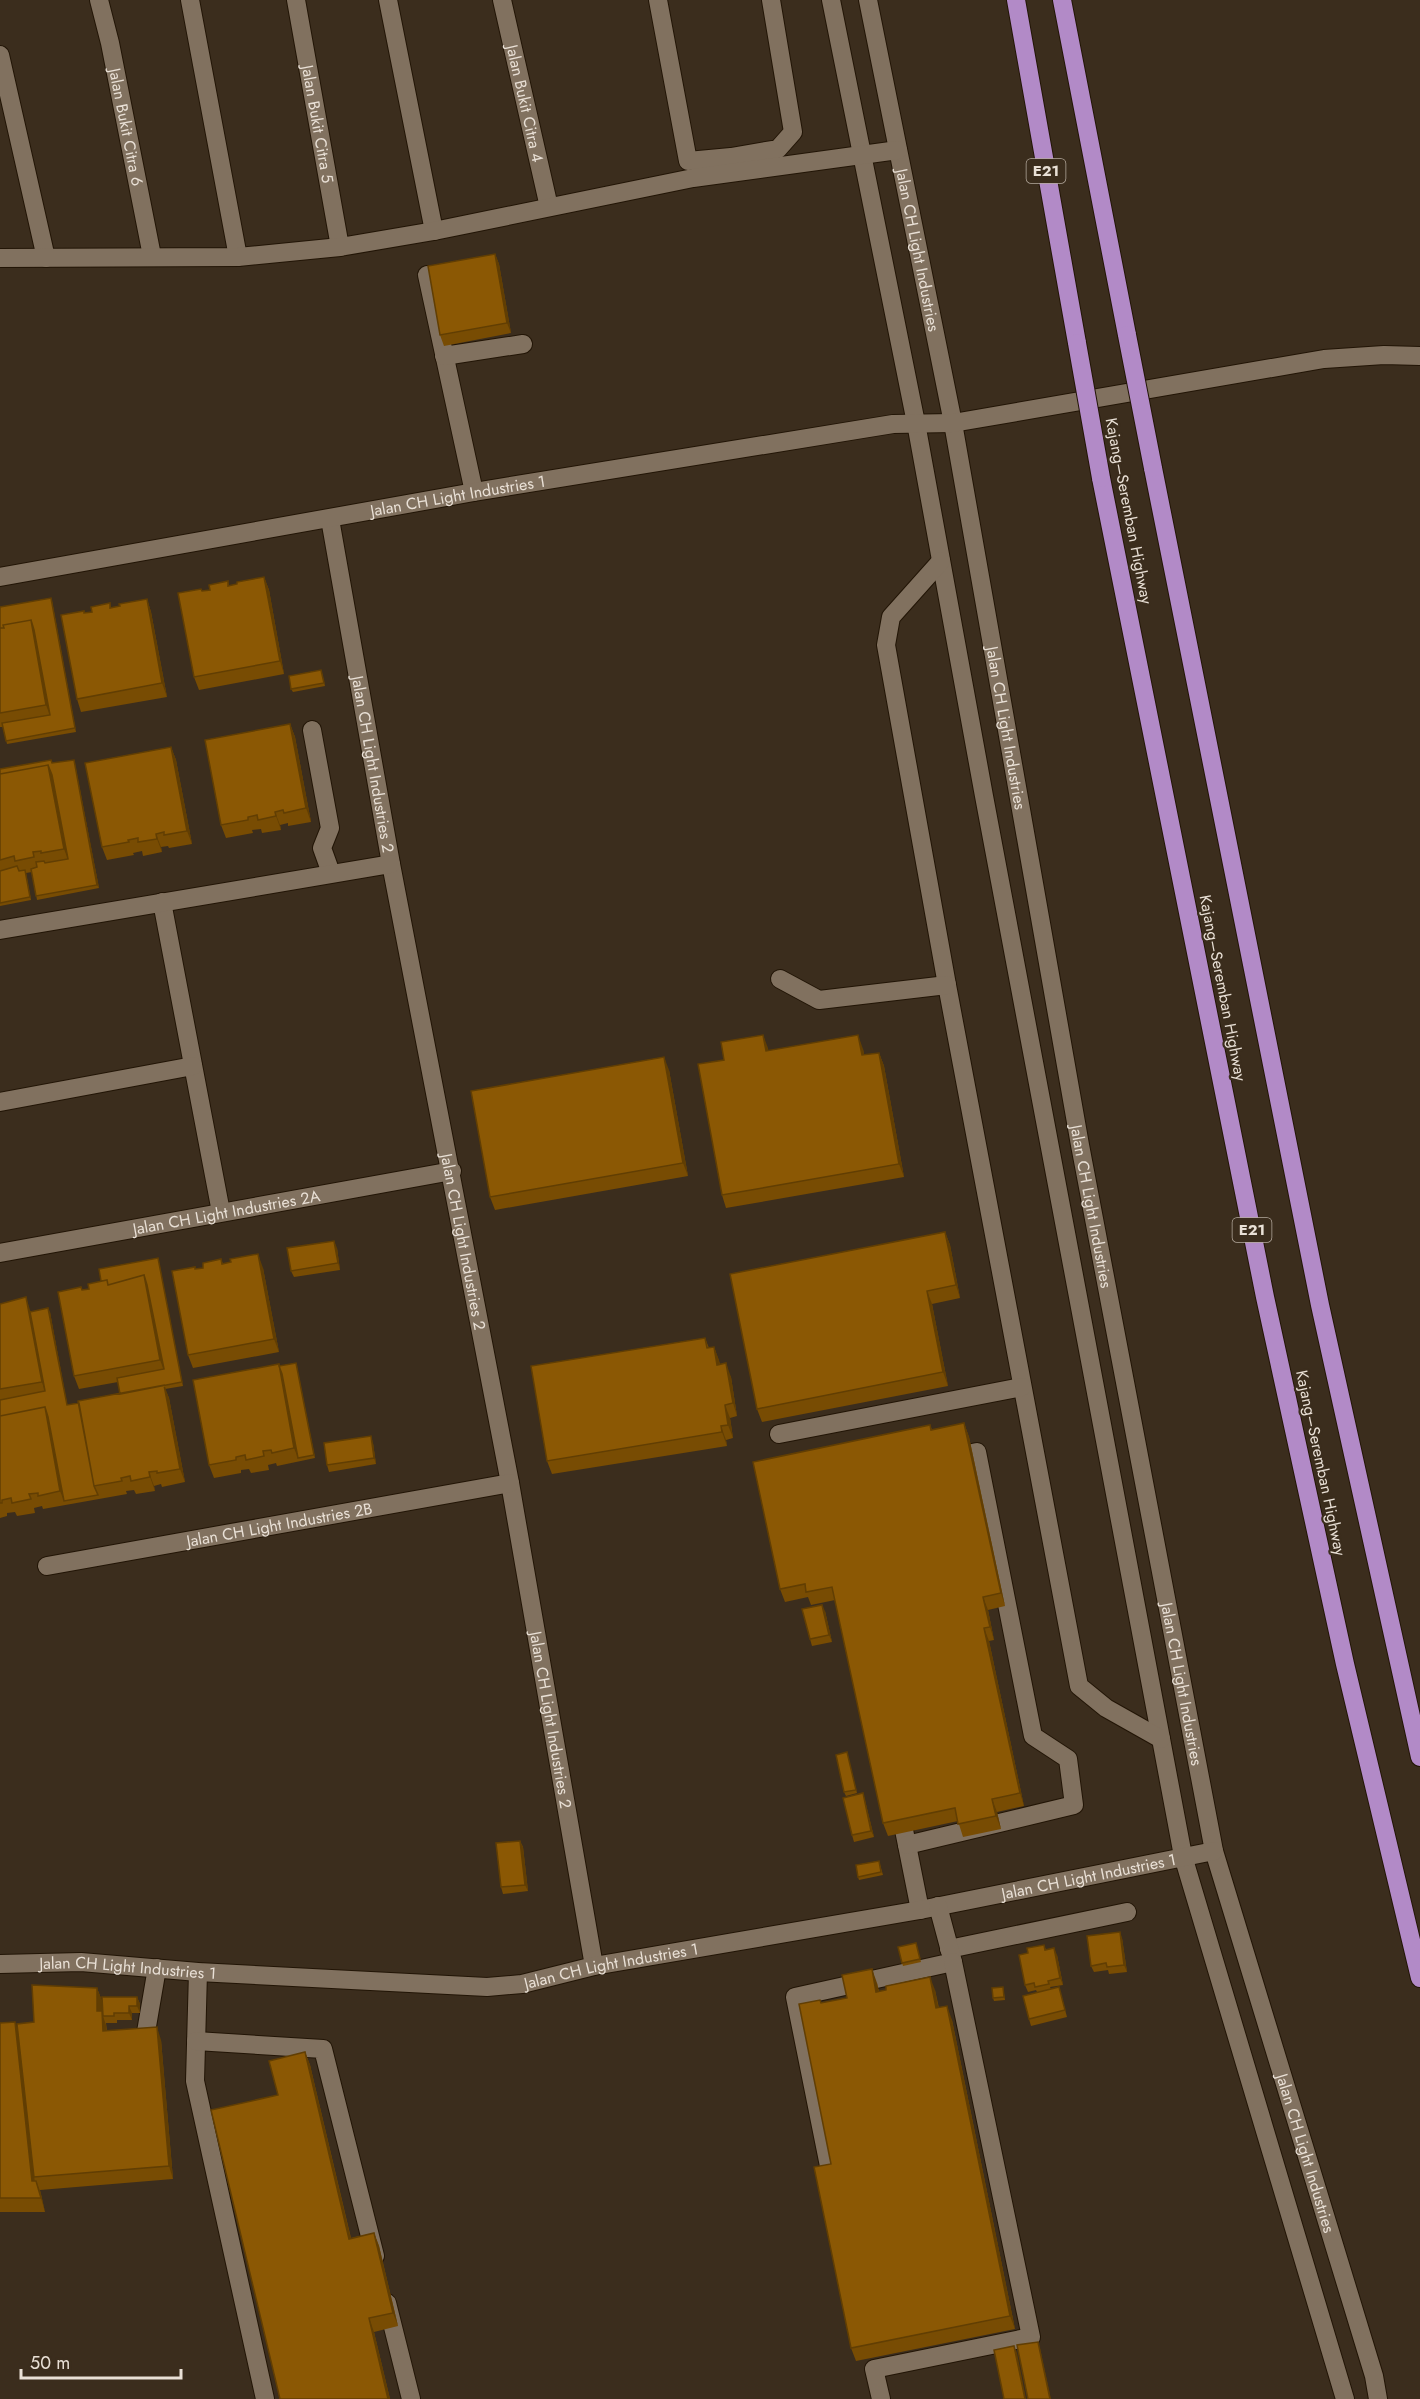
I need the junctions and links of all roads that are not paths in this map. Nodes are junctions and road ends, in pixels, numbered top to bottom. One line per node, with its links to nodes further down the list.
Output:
1 (99, 0): 21 (street, Jalan Bukit Citra 6)
2 (190, 0): 22 (street)
3 (296, 0): 20 (street, Jalan Bukit Citra 5)
4 (388, 0): 19 (street)
5 (502, 0): 18 (street, Jalan Bukit Citra 4)
6 (658, 0): 17 (street)
7 (771, 0): 13 (street)
8 (831, 0): 15 (street, Jalan CH Light Industries)
9 (868, 0): 14 (street, Jalan CH Light Industries)
10 (1016, 0): 66 (highway, Kajang–Seremban Highway / E21, bridge)
11 (1062, 0): 53 (highway, Kajang–Seremban Highway, bridge)
12 (0, 55): 24 (street)
13 (793, 132): 16 (street); 17 (street)
14 (898, 150): 15 (street); 30 (street, Jalan CH Light Industries)
15 (863, 154): 16 (street); 29 (street, Jalan CH Light Industries)
16 (805, 162): 17 (street)
17 (691, 169): 18 (street)
18 (549, 207): 19 (street)
19 (434, 231): 20 (street)
20 (340, 247): 22 (street)
21 (152, 256): 22 (street); 24 (street)
22 (238, 257)
23 (0, 258): 24 (street)
24 (46, 258)
25 (427, 275): 27 (street)
26 (523, 344): 27 (street)
27 (444, 356): 31 (street)
28 (1420, 356): 30 (street, Jalan CH Light Industries 1)
29 (916, 423): 30 (street, Jalan CH Light Industries 1); 31 (street, Jalan CH Light Industries 1); 33 (street, Jalan CH Light Industries)
30 (953, 423): 56 (street, Jalan CH Light Industries)
31 (474, 492): 32 (street, Jalan CH Light Industries 1)
32 (330, 519): 34 (street, Jalan CH Light Industries 1); 36 (street, Jalan CH Light Industries 2)
33 (941, 561): 41 (street, Jalan CH Light Industries); 52 (street, Jalan CH Light Industries)
34 (0, 577)
35 (312, 730): 37 (street)
36 (391, 864): 37 (street); 44 (street, Jalan CH Light Industries 2)
37 (331, 873): 38 (street)
38 (162, 903): 39 (street); 42 (street)
39 (0, 930)
40 (780, 979): 41 (street)
41 (946, 985): 47 (street, Jalan CH Light Industries)
42 (193, 1066): 43 (street); 45 (street)
43 (0, 1102)
44 (452, 1171): 45 (street, Jalan CH Light Industries 2A); 50 (street, Jalan CH Light Industries 2)
45 (221, 1212): 46 (street, Jalan CH Light Industries 2A)
46 (0, 1253)
47 (1022, 1387): 48 (street); 52 (street, Jalan CH Light Industries)
48 (779, 1434)
49 (932, 1461): 55 (street)
50 (510, 1482): 51 (street, Jalan CH Light Industries 2B); 63 (street, Jalan CH Light Industries 2)
51 (47, 1566)
52 (1161, 1740): 57 (street, Jalan CH Light Industries)
53 (1420, 1756)
54 (897, 1798): 55 (street)
55 (907, 1845): 59 (street)
56 (1214, 1851): 57 (street, Jalan CH Light Industries 1); 70 (street, Jalan CH Light Industries)
57 (1183, 1856): 58 (street, Jalan CH Light Industries 1); 71 (street, Jalan CH Light Industries)
58 (938, 1906): 59 (street, Jalan CH Light Industries 1); 61 (street)
59 (920, 1910): 63 (street, Jalan CH Light Industries 1)
60 (1127, 1912): 61 (street)
61 (951, 1956): 69 (street); 74 (street)
62 (0, 1964): 64 (street, Jalan CH Light Industries 1)
63 (594, 1966): 65 (street, Jalan CH Light Industries 1)
64 (157, 1968): 65 (street, Jalan CH Light Industries 1); 67 (street)
65 (198, 1972): 68 (street)
66 (1420, 1978)
67 (146, 2032)
68 (196, 2041): 72 (street); 73 (street)
69 (830, 2171)
70 (1374, 2376): 71 (street); 75 (street, Jalan CH Light Industries)
71 (1344, 2391)
72 (265, 2399)
73 (411, 2399)
74 (881, 2399)
75 (1378, 2399)

